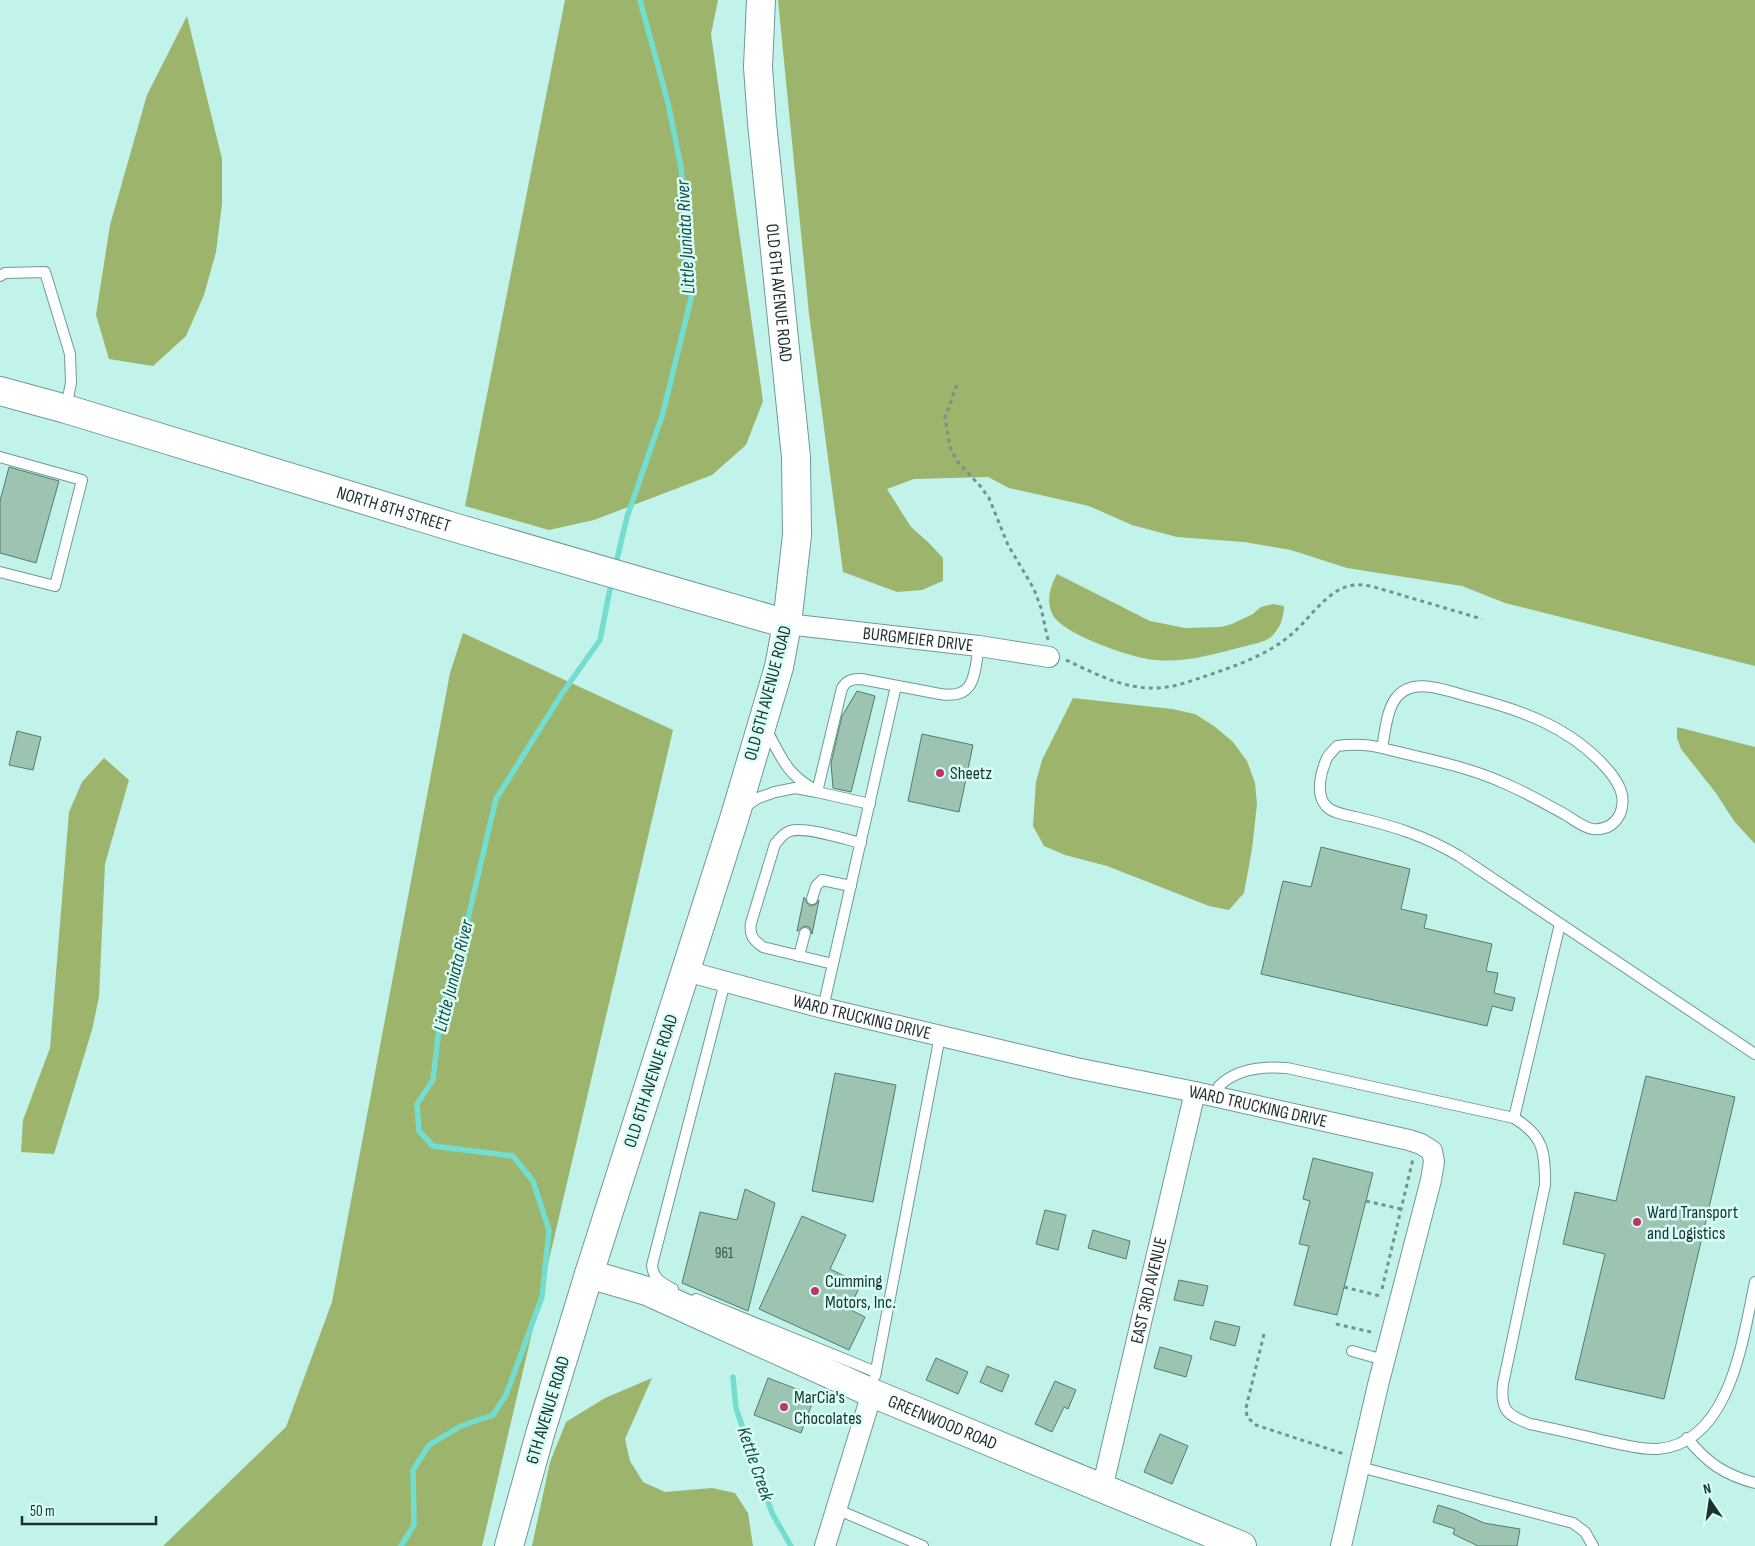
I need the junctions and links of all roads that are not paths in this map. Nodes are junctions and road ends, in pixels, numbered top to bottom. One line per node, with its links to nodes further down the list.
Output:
1 (761, 0): 7 (main road, OLD 6TH AVENUE ROAD)
2 (0, 276): 4 (lane)
3 (0, 391): 4 (main road, NORTH 8TH STREET)
4 (66, 409): 7 (main road, NORTH 8TH STREET)
5 (0, 457): 6 (lane)
6 (0, 572)
7 (787, 624): 8 (street, BURGMEIER DRIVE); 11 (main road, OLD 6TH AVENUE ROAD)
8 (978, 646): 9 (street, BURGMEIER DRIVE); 10 (lane)
9 (1049, 657)
10 (896, 686): 13 (lane); 14 (lane)
11 (762, 723): 13 (lane); 15 (main road, OLD 6TH AVENUE ROAD)
12 (1382, 748): 12 (lane); 19 (lane)
13 (817, 792): 14 (lane); 15 (lane)
14 (870, 804): 16 (lane)
15 (735, 816): 23 (main road, OLD 6TH AVENUE ROAD)
16 (861, 842): 17 (lane); 21 (lane)
17 (851, 886): 18 (lane); 22 (lane)
18 (812, 899)
19 (1560, 924): 27 (lane); 30 (lane)
20 (805, 933): 21 (lane)
21 (799, 956): 22 (lane)
22 (833, 964): 25 (lane)
23 (686, 972): 24 (street, WARD TRUCKING DRIVE); 31 (main road, OLD 6TH AVENUE ROAD)
24 (726, 982): 25 (street, WARD TRUCKING DRIVE); 35 (lane)
25 (823, 1008): 26 (street, WARD TRUCKING DRIVE)
26 (940, 1036): 28 (street, WARD TRUCKING DRIVE); 35 (lane)
27 (1755, 1054)
28 (1195, 1092): 29 (street, WARD TRUCKING DRIVE); 39 (street, EAST 3RD AVENUE)
29 (1218, 1097): 30 (lane); 34 (street, WARD TRUCKING DRIVE)
30 (1514, 1118): 36 (lane)
31 (589, 1274): 35 (main road, GREENWOOD ROAD); 41 (main road, 6TH AVENUE ROAD)
32 (1755, 1282): 36 (lane)
33 (1352, 1352): 34 (lane)
34 (1375, 1358): 37 (street)
35 (874, 1382): 39 (main road, GREENWOOD ROAD); 40 (street)
36 (1687, 1438): 38 (lane)
37 (1360, 1463): 45 (street); 46 (lane)
38 (1755, 1483)
39 (1102, 1489): 44 (main road, GREENWOOD ROAD)
40 (836, 1509): 42 (street); 43 (lane)
41 (509, 1546)
42 (825, 1546)
43 (923, 1546)
44 (1242, 1546)
45 (1342, 1546)
46 (1593, 1546)

